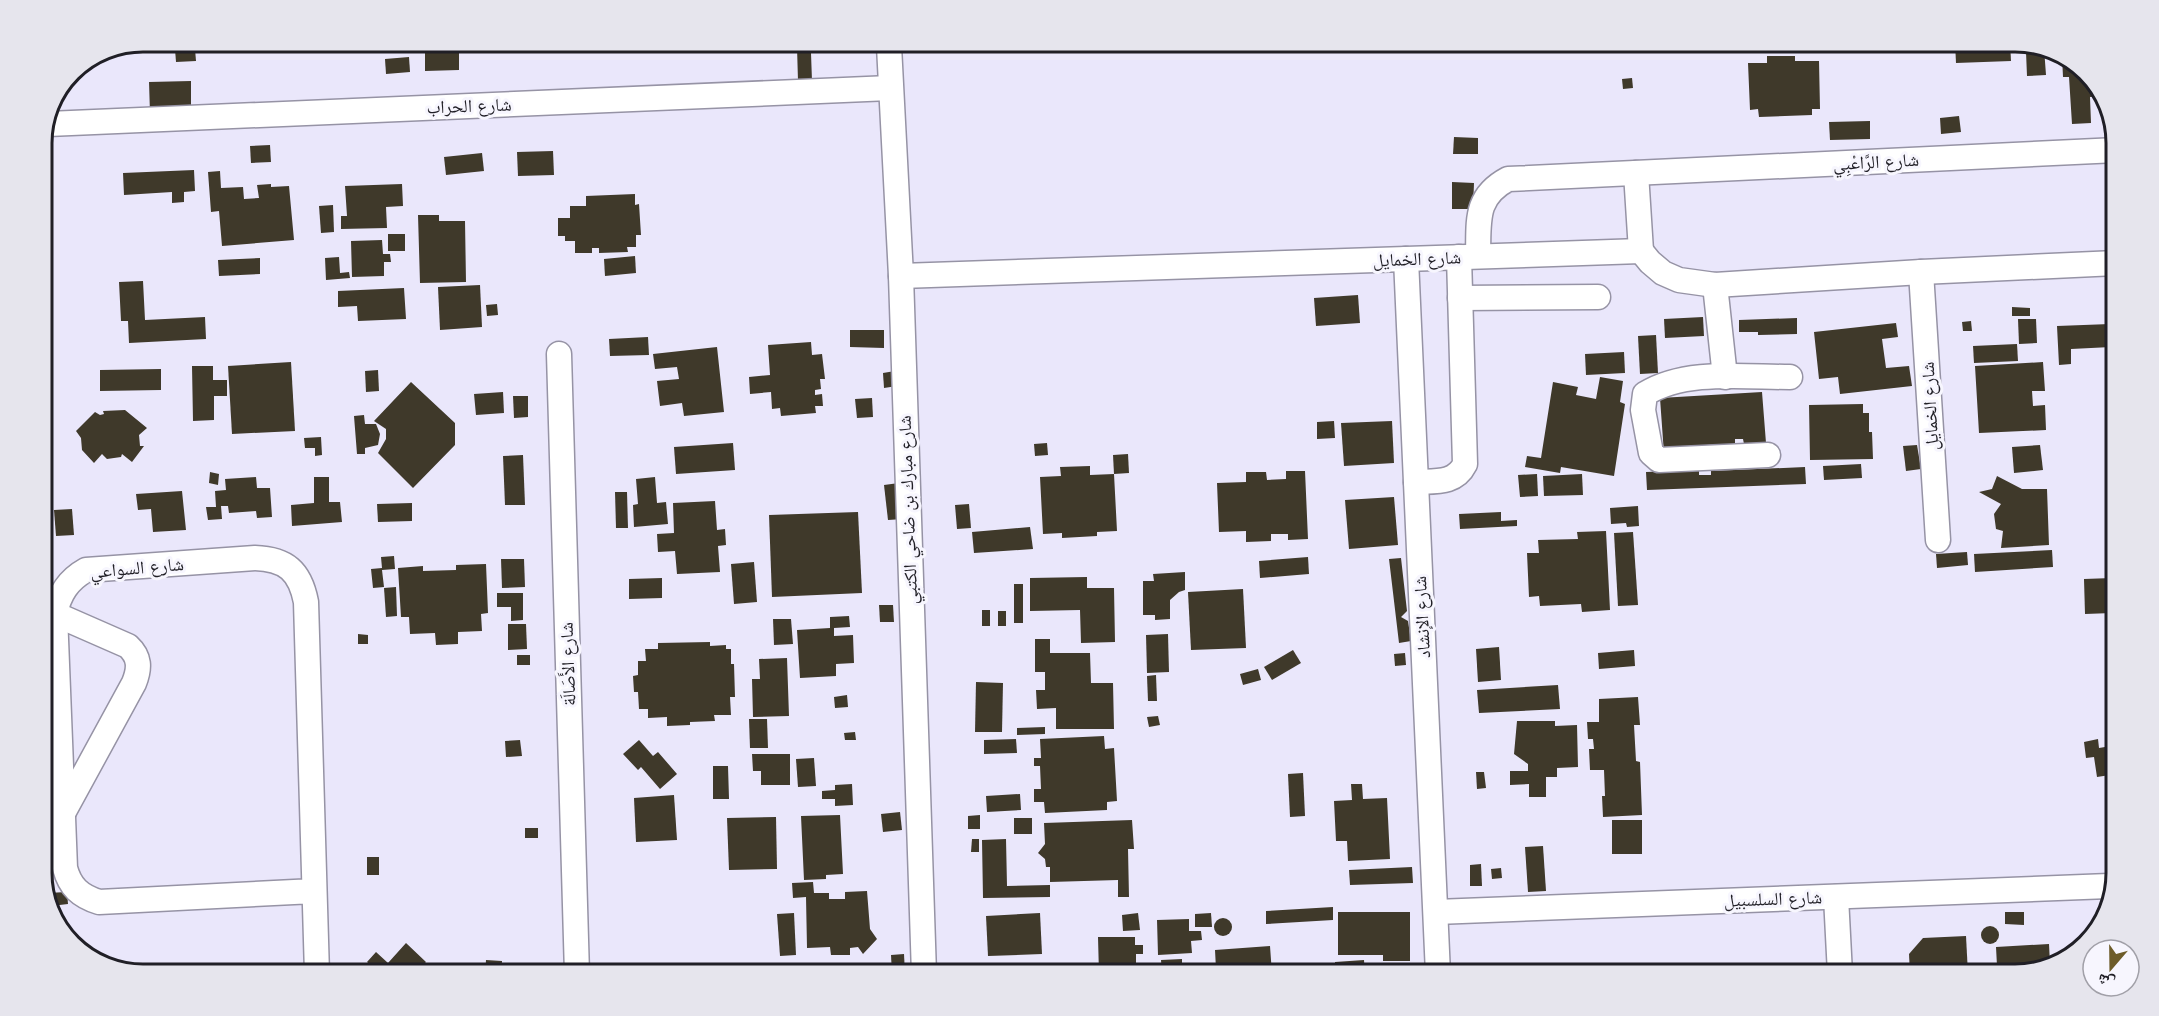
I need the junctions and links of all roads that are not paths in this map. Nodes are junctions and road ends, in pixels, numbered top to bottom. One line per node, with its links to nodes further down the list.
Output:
1 (889, 53): 2 (street, شارع مبارك بن ضاحي الكتبي)
2 (890, 88): 3 (street, شارع الحراب); 11 (street, شارع مبارك بن ضاحي الكتبي)
3 (55, 124)
4 (2106, 151): 5 (street, شارع الرَّاعْبِي)
5 (1636, 173): 6 (street); 7 (street, شارع الرَّاعْبِي)
6 (1641, 250): 7 (street, شارع الخمايل); 12 (street)
7 (1469, 257): 8 (street, شارع الخمايل); 14 (street, شارع الرَّاعْبِي)
8 (1406, 259): 11 (street, شارع الخمايل); 19 (street, شارع الإنشاد)
9 (2106, 263): 10 (street)
10 (1922, 272): 12 (street); 20 (street, شارع الخمايل)
11 (901, 276): 29 (street, شارع مبارك بن ضاحي الكتبي)
12 (1715, 285): 16 (street)
13 (1598, 297): 14 (street)
14 (1460, 298): 19 (street, شارع الرَّاعْبِي)
15 (559, 354): 28 (street, شارع الأَصَالَة)
16 (1725, 377): 17 (street); 18 (street)
17 (1790, 377)
18 (1768, 455)
19 (1416, 482): 26 (street, شارع الإنشاد)
20 (1938, 540)
21 (55, 614): 22 (street, شارع السواعي); 22 (street); 24 (street, شارع السواعي)
22 (62, 815): 24 (street, شارع السواعي)
23 (2105, 886): 25 (street, شارع السلسبيل)
24 (314, 891): 27 (street, شارع السواعي)
25 (1836, 897): 26 (street, شارع السلسبيل); 31 (street)
26 (1436, 912): 30 (street, شارع الإنشاد)
27 (317, 964)
28 (577, 964)
29 (924, 964)
30 (1438, 964)
31 (1839, 964)

